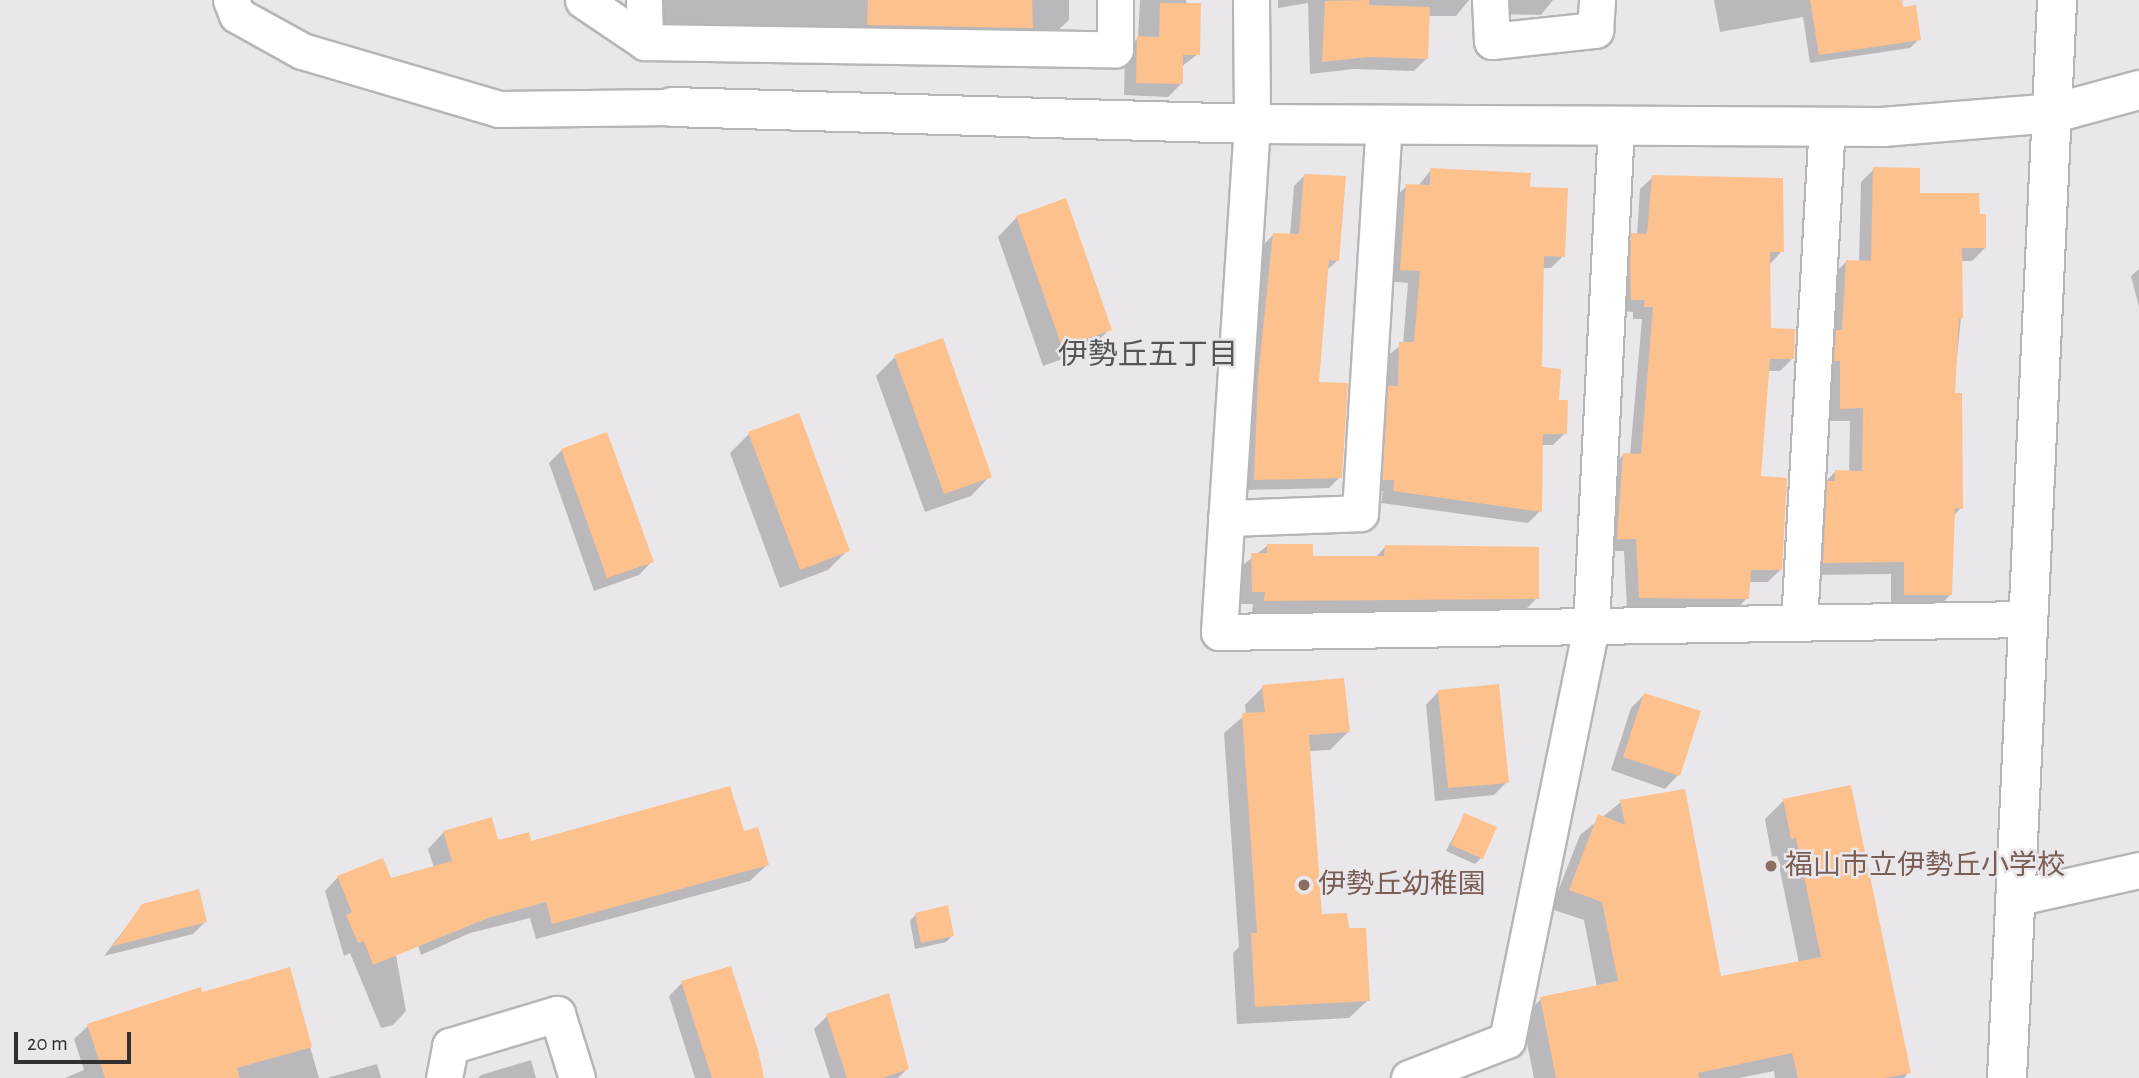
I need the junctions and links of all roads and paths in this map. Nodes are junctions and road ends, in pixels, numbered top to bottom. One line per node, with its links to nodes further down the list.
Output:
1 (231, 0): 11 (street)
2 (583, 0): 9 (street)
3 (644, 0): 9 (street)
4 (1115, 0): 9 (street)
5 (1251, 0): 13 (street)
6 (1490, 0): 7 (street)
7 (1597, 0)
8 (2057, 0): 12 (street)
9 (645, 42)
10 (2139, 90): 12 (street)
11 (672, 107): 13 (street)
12 (2055, 113): 16 (street); 18 (street)
13 (1252, 124): 14 (street); 17 (street)
14 (1384, 124): 15 (street); 17 (street)
15 (1616, 125): 16 (street); 20 (street)
16 (1827, 126): 19 (street)
17 (1226, 518): 20 (street)
18 (2029, 619): 19 (street); 22 (street)
19 (1799, 623): 20 (street)
20 (1591, 626): 25 (street)
21 (2139, 870): 22 (street)
22 (2014, 898): 26 (street)
23 (444, 1078): 24 (street)
24 (577, 1078)
25 (1409, 1078)
26 (2007, 1078)

